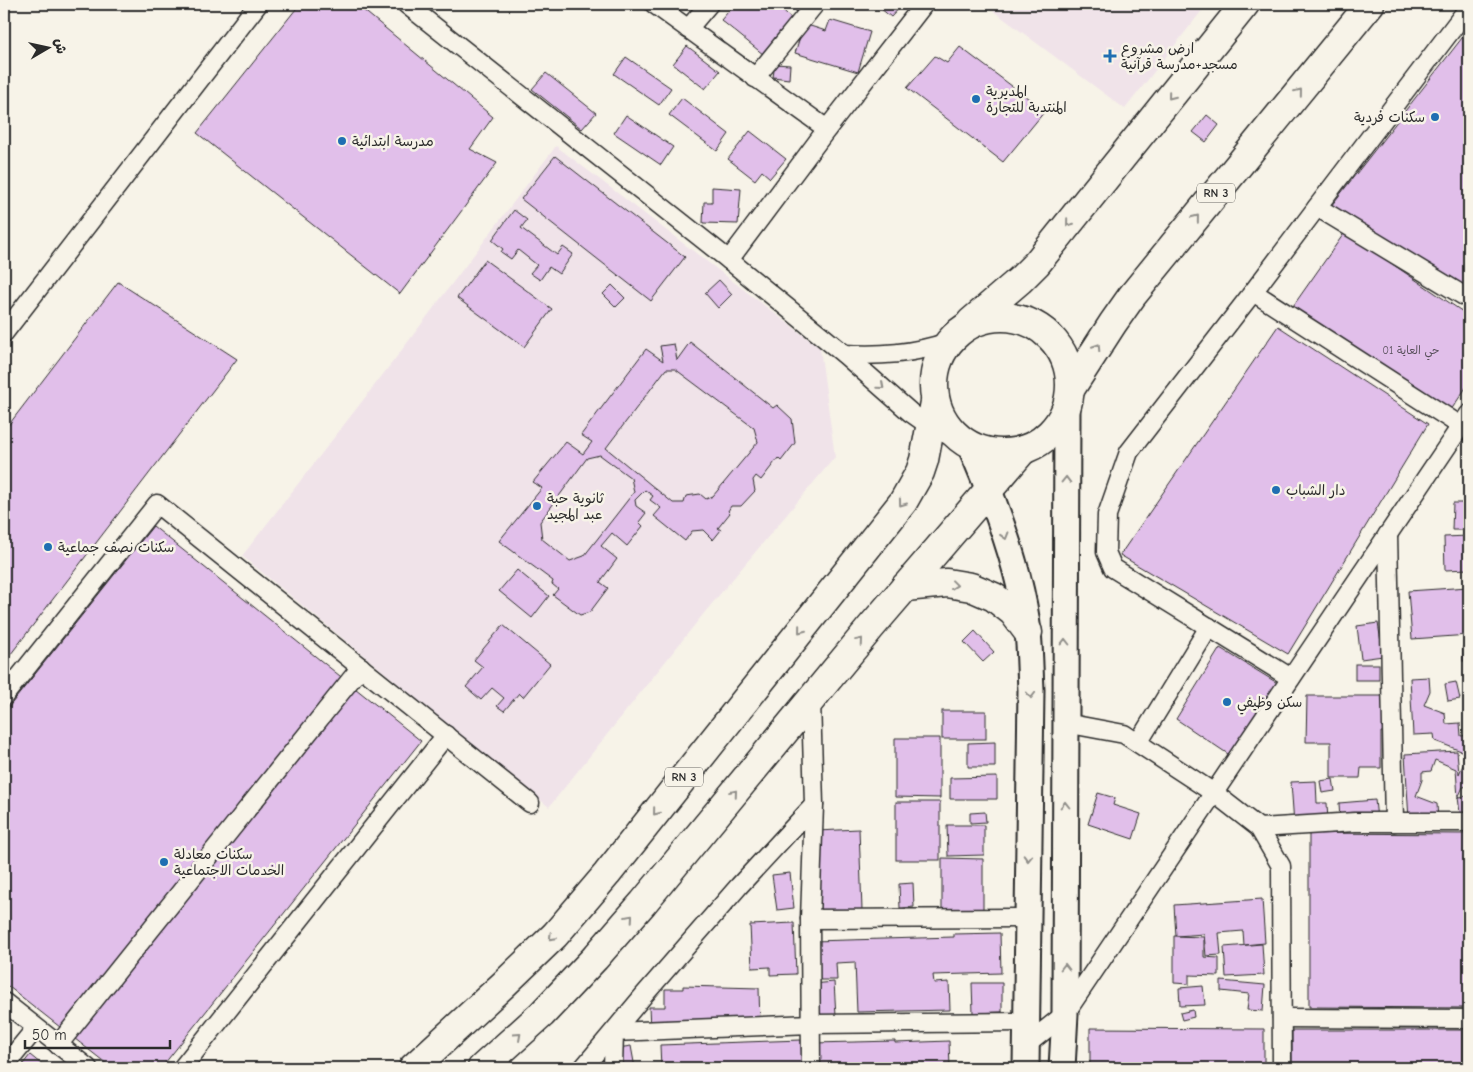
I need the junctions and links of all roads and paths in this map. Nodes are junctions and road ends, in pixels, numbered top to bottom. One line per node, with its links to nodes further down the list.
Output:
1 (258, 4): 18 (street)
2 (406, 4): 14 (street)
3 (654, 4): 10 (street)
4 (709, 4): 10 (street)
5 (815, 4): 11 (street)
6 (924, 4): 12 (street)
7 (1245, 4): 17 (main road, one-way to 17)
8 (1370, 4): 21 (main road, RN 3, one-way to 8)
9 (1469, 7): 13 (street)
10 (688, 29): 11 (street)
11 (755, 78): 12 (street)
12 (826, 129): 14 (street)
13 (1317, 207): 15 (street); 16 (street)
14 (729, 260): 20 (street)
15 (1253, 292): 23 (street); 29 (street)
16 (1469, 299)
17 (968, 324): 19 (main road); 21 (main road)
18 (4, 333)
19 (948, 342): 20 (street); 22 (main road)
20 (844, 354): 22 (street, one-way to 22)
21 (1069, 398): 25 (main road); 35 (main road, one-way to 21)
22 (933, 414): 24 (main road); 58 (main road, RN 3, one-way to 58)
23 (1465, 420): 27 (street)
24 (967, 444): 25 (main road); 26 (main road)
25 (1023, 450): 26 (main road)
26 (990, 490): 28 (main road); 30 (main road, one-way to 30)
27 (1388, 534): 32 (street); 41 (street)
28 (905, 587): 30 (main road, one-way to 30); 34 (main road, one-way to 28)
29 (1209, 627): 32 (street); 37 (street)
30 (1028, 632): 45 (main road, one-way to 45)
31 (361, 667): 33 (street); 36 (street); 53 (street)
32 (1291, 678): 38 (street)
33 (4, 696)
34 (811, 700): 40 (street); 59 (main road, one-way to 34)
35 (1065, 723): 37 (street); 47 (main road, one-way to 35)
36 (446, 735): 39 (street); 57 (street)
37 (1138, 743): 38 (street)
38 (1214, 793): 43 (street); 47 (street)
39 (530, 803)
40 (814, 805): 44 (street); 52 (street)
41 (1394, 822): 42 (street); 43 (street)
42 (1469, 822)
43 (1260, 828): 48 (street)
44 (810, 918): 45 (street); 50 (street)
45 (1027, 918): 54 (main road)
46 (4, 1002): 51 (street)
47 (1064, 1014): 54 (street); 63 (main road)
48 (1282, 1018): 49 (street); 64 (street)
49 (1469, 1019)
50 (811, 1024): 52 (street); 54 (street); 62 (street)
51 (36, 1028): 53 (street); 55 (street)
52 (614, 1032): 60 (street); 61 (street)
53 (58, 1045): 56 (street)
54 (1026, 1045)
55 (4, 1067)
56 (88, 1068)
57 (182, 1068)
58 (413, 1068)
59 (482, 1068)
60 (583, 1068)
61 (613, 1068)
62 (812, 1068)
63 (1062, 1068)
64 (1282, 1068)

